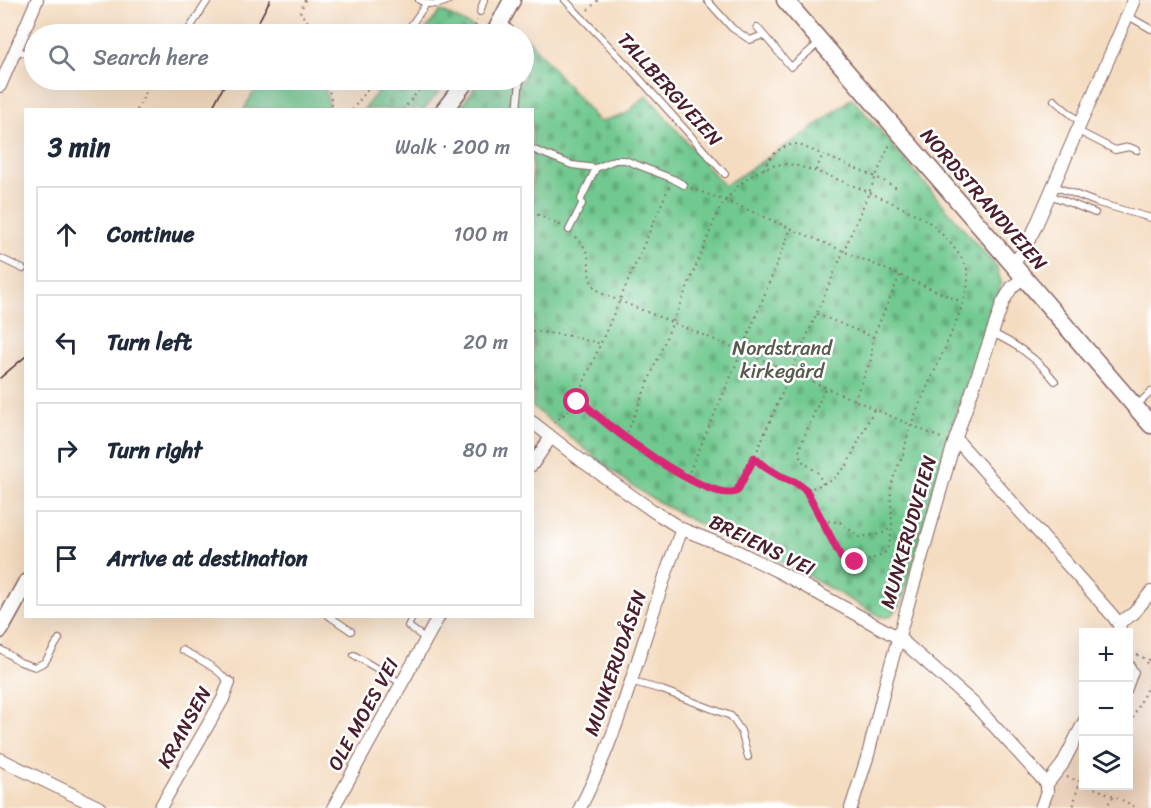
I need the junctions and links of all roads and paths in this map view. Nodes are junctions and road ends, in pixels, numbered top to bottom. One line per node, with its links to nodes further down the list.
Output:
1 (37, 0): 17 (street)
2 (208, 0): 18 (lane)
3 (305, 0): 19 (path)
4 (419, 0): 13 (lane)
5 (449, 0): 13 (lane)
6 (484, 0): 14 (lane)
7 (512, 0): 22 (main road)
8 (565, 0): 16 (lane, TALLBERGVEIEN)
9 (598, 0): 16 (path)
10 (707, 0): 26 (lane)
11 (786, 0): 27 (main road, NORDSTRANDVEIEN)
12 (1134, 0): 15 (street)
13 (426, 4): 20 (lane)
14 (480, 12): 21 (path)
15 (1128, 16): 24 (lane); 44 (street)
16 (582, 17): 52 (lane, TALLBERGVEIEN)
17 (27, 24)
18 (192, 24)
19 (310, 24)
20 (412, 24)
21 (476, 24)
22 (500, 24)
23 (757, 27): 26 (lane)
24 (1151, 29)
25 (24, 30): 28 (street)
26 (764, 35): 27 (lane)
27 (821, 42): 45 (main road, NORDSTRANDVEIEN)
28 (16, 49): 29 (lane); 30 (street)
29 (24, 53)
30 (0, 86)
31 (148, 90): 38 (path)
32 (329, 90): 39 (path)
33 (367, 90): 40 (path)
34 (420, 90): 41 (path)
35 (459, 90): 42 (main road)
36 (519, 90): 43 (lane)
37 (1054, 100): 44 (lane)
38 (138, 108)
39 (333, 108)
40 (354, 108)
41 (405, 108)
42 (445, 108)
43 (516, 108)
44 (1079, 127): 47 (lane); 57 (street)
45 (899, 133): 53 (path); 67 (main road, NORDSTRANDVEIEN)
46 (534, 150): 49 (lane)
47 (1137, 150)
48 (823, 154): 50 (path); 51 (path); 53 (path)
49 (596, 168): 54 (lane); 64 (lane)
50 (764, 169): 51 (path); 59 (path)
51 (816, 171): 58 (path)
52 (725, 174)
53 (876, 177): 56 (path); 58 (path)
54 (673, 179): 55 (lane); 71 (path)
55 (684, 185): 59 (path)
56 (899, 189)
57 (1052, 190): 61 (lane); 62 (lane); 67 (street)
58 (868, 193): 65 (path); 72 (path)
59 (724, 201): 63 (path); 74 (path)
60 (534, 213): 64 (path)
61 (1095, 213)
62 (1151, 218)
63 (791, 228): 65 (path); 79 (path)
64 (569, 230): 71 (path)
65 (843, 251): 69 (path); 73 (path)
66 (0, 258): 68 (lane)
67 (1012, 264): 70 (main road, NORDSTRANDVEIEN)
68 (23, 269)
69 (900, 275): 72 (path); 77 (path)
70 (1024, 277): 76 (street, MUNKERUDVEIEN); 86 (main road, NORDSTRANDVEIEN)
71 (620, 300): 74 (path); 78 (path)
72 (962, 302): 89 (path)
73 (816, 314): 77 (path); 80 (path)
74 (674, 322): 79 (path); 92 (path)
75 (534, 331): 78 (path)
76 (992, 333): 81 (lane); 93 (street, MUNKERUDVEIEN)
77 (873, 338): 85 (path)
78 (601, 344): 84 (path)
79 (742, 351): 80 (path); 96 (path)
80 (790, 373): 82 (path); 94 (path)
81 (1055, 381)
82 (825, 388): 85 (path); 97 (path)
83 (1151, 392): 86 (lane)
84 (581, 400): 91 (path); 92 (path)
85 (854, 400): 87 (path)
86 (1135, 407): 90 (main road, NORDSTRANDVEIEN)
87 (874, 409): 89 (path); 97 (path)
88 (534, 423): 91 (street, BREIENS VEI)
89 (911, 425): 93 (path); 100 (path)
90 (1151, 425)
91 (551, 432): 95 (street); 101 (street, BREIENS VEI)
92 (625, 438): 96 (path)
93 (955, 441): 108 (street); 110 (street, MUNKERUDVEIEN)
94 (754, 458): 96 (path); 98 (path)
95 (534, 462)
96 (687, 477)
97 (823, 484): 98 (path)
98 (806, 490): 99 (path)
99 (822, 521): 100 (path); 100 (path)
100 (893, 526)
101 (682, 529): 110 (street, BREIENS VEI); 121 (street, MUNKERUDÅSEN)
102 (24, 586): 104 (main road)
103 (1151, 592): 108 (street)
104 (3, 618)
105 (332, 618): 109 (lane)
106 (412, 618): 112 (lane)
107 (439, 618): 112 (street, OLE MOES VEI)
108 (1120, 628)
109 (351, 631)
110 (899, 638): 130 (street, BREIENS VEI); 138 (street, MUNKERUDVEIEN)
111 (59, 639): 113 (lane)
112 (427, 639): 123 (street, OLE MOES VEI)
113 (0, 649)
114 (182, 650): 122 (lane, KRANSEN)
115 (354, 655): 123 (lane)
116 (1134, 655): 117 (path)
117 (1143, 657): 118 (path); 119 (path)
118 (1151, 661)
119 (1151, 670)
120 (1151, 679): 124 (path)
121 (630, 681): 126 (lane); 137 (street, MUNKERUDÅSEN)
122 (229, 683): 135 (street, KRANSEN)
123 (401, 683): 136 (street, OLE MOES VEI)
124 (1133, 718)
125 (1079, 730): 130 (street)
126 (748, 757)
127 (3, 758): 134 (street)
128 (1062, 774): 129 (path)
129 (1079, 782): 140 (path)
130 (1047, 784): 139 (street)
131 (1099, 790): 132 (path)
132 (1114, 796): 133 (path); 141 (path)
133 (1107, 807)
134 (100, 808)
135 (160, 808)
136 (333, 808)
137 (580, 808)
138 (851, 808)
139 (1041, 808)
140 (1072, 808)
141 (1138, 808)

